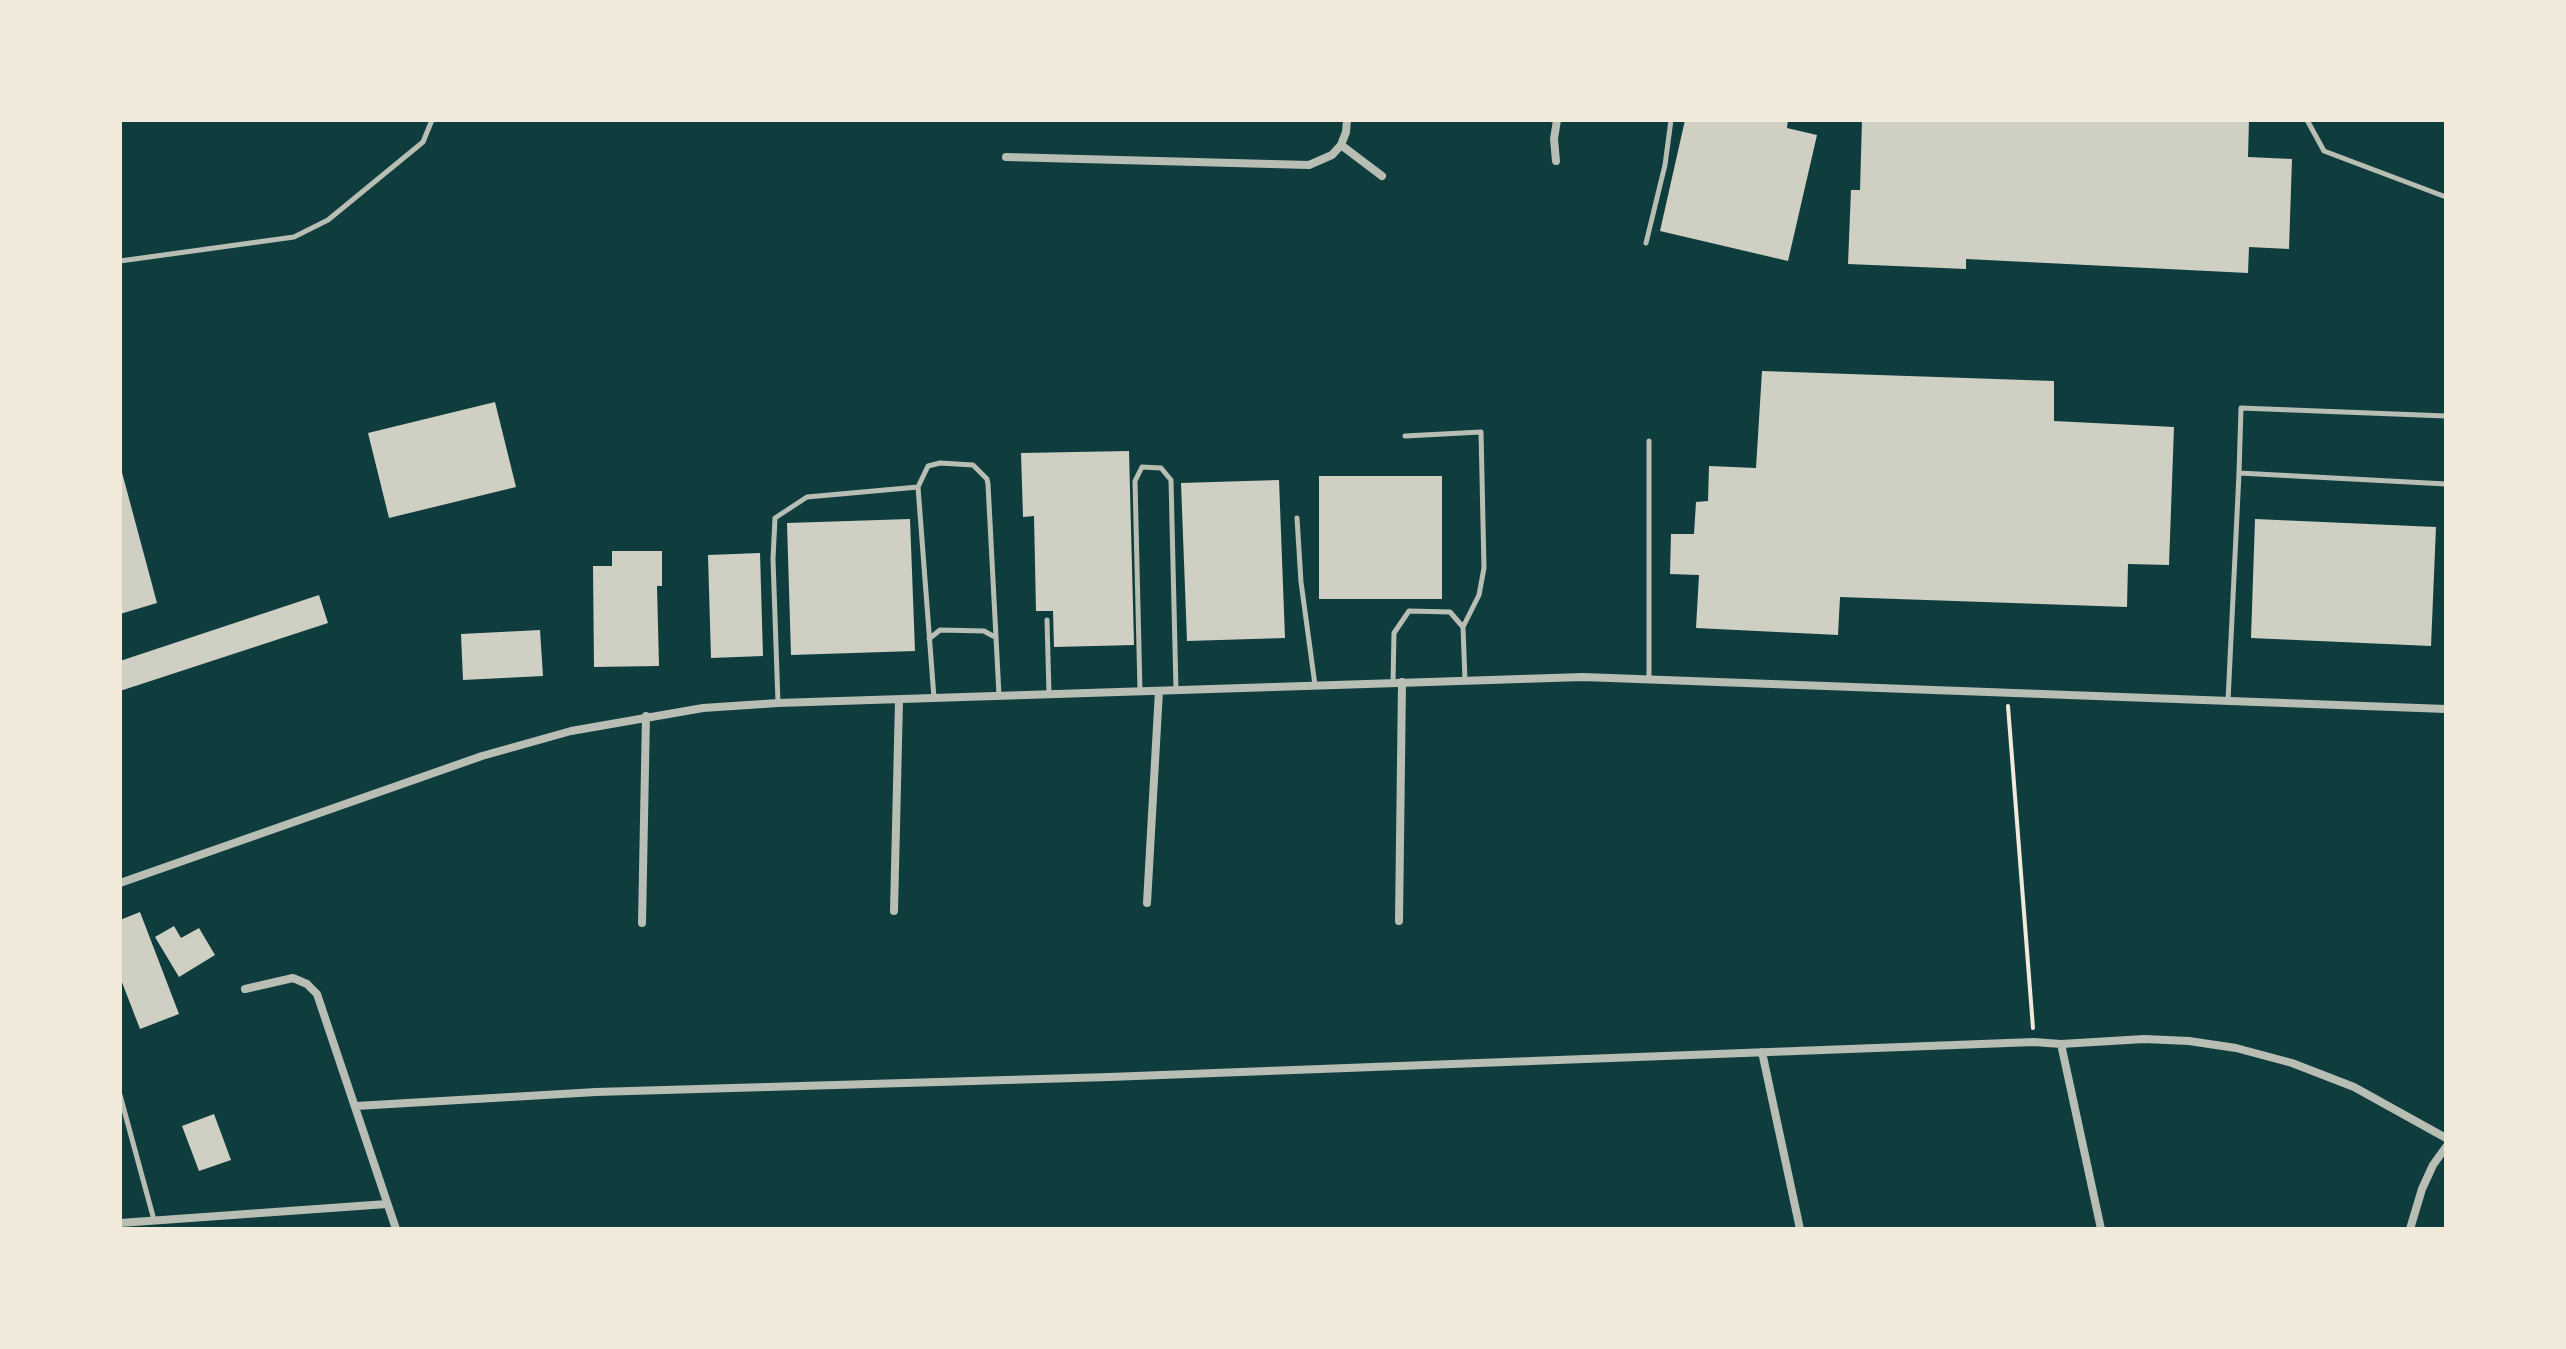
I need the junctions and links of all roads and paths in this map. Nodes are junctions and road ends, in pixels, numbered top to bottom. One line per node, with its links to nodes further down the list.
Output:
1 (432, 120): 12 (lane)
2 (1347, 120): 6 (street)
3 (1557, 120): 8 (street)
4 (1671, 120): 11 (lane)
5 (2307, 120): 10 (lane)
6 (1341, 145): 7 (street); 9 (street)
7 (1006, 157)
8 (1556, 161)
9 (1382, 176)
10 (2446, 197)
11 (1646, 243)
12 (120, 261)
13 (2446, 416): 16 (lane)
14 (1405, 436): 21 (lane)
15 (1649, 441): 25 (lane)
16 (2239, 473): 17 (lane); 36 (lane)
17 (2446, 484)
18 (918, 487): 22 (lane); 23 (lane); 37 (lane)
19 (1297, 518): 27 (lane)
20 (1047, 620): 32 (lane)
21 (1463, 627): 24 (lane); 26 (lane)
22 (994, 637): 23 (lane); 33 (lane)
23 (929, 639): 34 (lane)
24 (1465, 680): 25 (street); 26 (street)
25 (1649, 680): 31 (street)
26 (1398, 683): 27 (street); 43 (street)
27 (1315, 685): 28 (street)
28 (1176, 690): 29 (lane); 30 (street)
29 (1140, 691): 30 (street); 32 (street)
30 (1159, 691): 41 (street)
31 (2007, 693): 36 (street); 46 (path)
32 (1049, 694): 33 (street)
33 (999, 696): 34 (street)
34 (934, 698): 35 (street)
35 (899, 700): 37 (street); 42 (street)
36 (2228, 701): 38 (street)
37 (778, 703): 39 (street)
38 (2446, 709)
39 (646, 716): 40 (street); 44 (street)
40 (120, 883)
41 (1147, 903)
42 (894, 911)
43 (1399, 921)
44 (642, 923)
45 (245, 989): 50 (street)
46 (2034, 1042): 47 (street); 48 (street)
47 (2061, 1044): 51 (street); 58 (street)
48 (1762, 1052): 50 (street); 57 (street)
49 (120, 1095): 54 (lane)
50 (356, 1106): 53 (street)
51 (2446, 1138)
52 (2446, 1147): 59 (street)
53 (387, 1204): 54 (street); 56 (street)
54 (154, 1221): 55 (street)
55 (120, 1223)
56 (396, 1229)
57 (1800, 1229)
58 (2101, 1229)
59 (2410, 1229)

